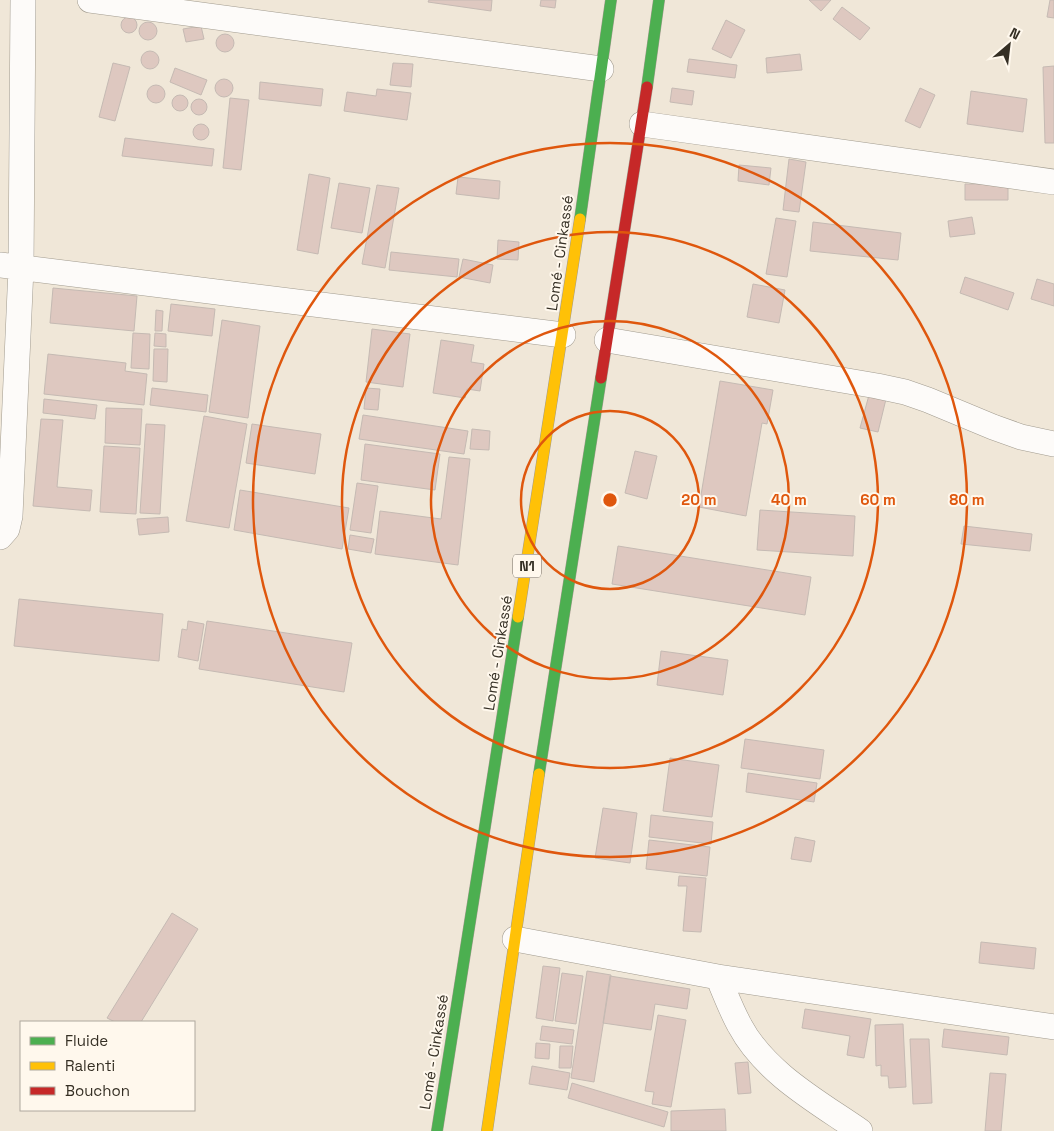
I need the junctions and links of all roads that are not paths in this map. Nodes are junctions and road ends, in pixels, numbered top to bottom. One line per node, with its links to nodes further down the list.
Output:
1 (23, 0): 8 (street)
2 (90, 0): 5 (street)
3 (611, 0): 5 (highway, Lomé - Cinkassé / N1)
4 (659, 0): 6 (highway)
5 (601, 69): 9 (highway, Lomé - Cinkassé / N1)
6 (642, 124): 7 (street); 10 (highway)
7 (1054, 182)
8 (10, 266): 9 (street); 12 (street)
9 (563, 335): 16 (highway, Lomé - Cinkassé / N1)
10 (607, 340): 11 (street); 13 (highway)
11 (1054, 444)
12 (0, 537)
13 (515, 939): 14 (street); 17 (highway)
14 (718, 977): 15 (street); 18 (street)
15 (1054, 1027)
16 (437, 1131)
17 (487, 1131)
18 (860, 1131)

